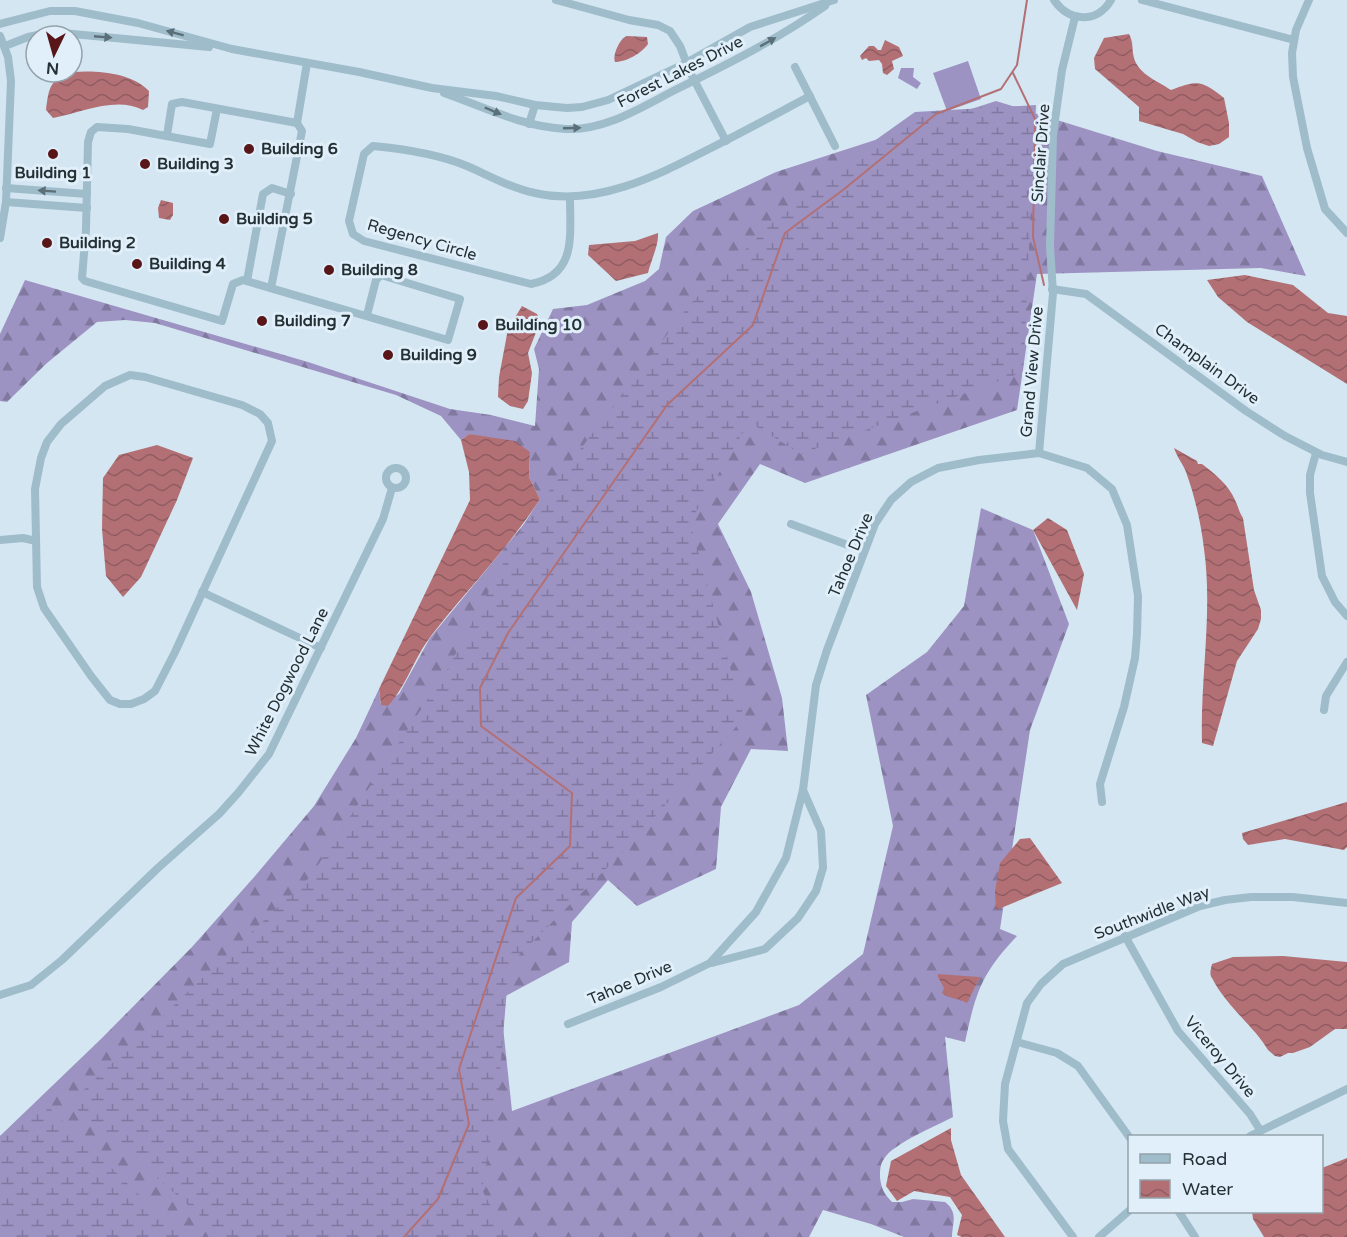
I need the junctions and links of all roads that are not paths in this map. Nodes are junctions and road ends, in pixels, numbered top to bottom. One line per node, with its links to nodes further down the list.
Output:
1 (556, 0): 14 (street)
2 (1054, 0): 7 (street)
3 (1112, 0): 7 (street)
4 (1142, 0): 10 (street)
5 (1310, 0): 10 (street)
6 (833, 1): 14 (street, Forest Lakes Drive); 16 (street, Forest Lakes Drive, one-way to 6)
7 (1075, 17): 36 (street, Sinclair Drive)
8 (0, 24): 12 (street, Forest Lakes Drive, one-way to 8)
9 (0, 36): 11 (street)
10 (1294, 40): 32 (street)
11 (5, 46): 12 (street, Forest Lakes Drive, one-way to 12); 26 (street)
12 (232, 49): 13 (street, Forest Lakes Drive)
13 (307, 63): 17 (street, Forest Lakes Drive); 21 (street)
14 (686, 63): 16 (street); 19 (street, Forest Lakes Drive)
15 (795, 67): 18 (street)
16 (695, 80): 22 (street, Forest Lakes Drive, one-way to 16); 24 (street)
17 (432, 88): 19 (street, Forest Lakes Drive); 22 (street, Forest Lakes Drive, one-way to 22)
18 (810, 96): 24 (street, Regency Circle); 25 (street)
19 (535, 105): 22 (street)
20 (217, 109): 21 (street); 23 (street); 23 (street)
21 (297, 123): 28 (street)
22 (529, 124)
23 (167, 135): 27 (street)
24 (726, 141): 29 (street, Regency Circle)
25 (835, 146)
26 (6, 188): 27 (street, one-way to 26); 30 (street)
27 (87, 194): 31 (street)
28 (291, 194): 34 (street); 35 (street)
29 (570, 197): 29 (street, Regency Circle)
30 (6, 202): 31 (street); 33 (street)
31 (87, 208): 34 (street)
32 (1347, 233)
33 (0, 238)
34 (247, 281): 35 (street)
35 (271, 288): 37 (street)
36 (1053, 291): 38 (street, Grand View Drive); 39 (street, Champlain Drive)
37 (367, 315): 37 (street)
38 (1039, 453): 45 (street, Tahoe Drive); 52 (street, Tahoe Drive)
39 (1316, 453): 40 (street, Champlain Drive); 47 (street)
40 (1347, 462)
41 (392, 488): 48 (street, White Dogwood Lane)
42 (791, 524): 45 (street)
43 (0, 540): 44 (street)
44 (36, 541): 46 (street); 46 (street)
45 (864, 551): 51 (street, Tahoe Drive)
46 (202, 592): 48 (street)
47 (1347, 616)
48 (321, 648): 56 (street, White Dogwood Lane)
49 (1347, 662): 50 (street)
50 (1324, 711)
51 (803, 790): 55 (street, Tahoe Drive); 55 (street)
52 (1102, 802)
53 (1347, 903): 54 (street, Southwidle Way)
54 (1125, 936): 58 (street, Southwidle Way); 60 (street, Viceroy Drive)
55 (710, 963): 57 (street, Tahoe Drive)
56 (0, 995)
57 (568, 1024)
58 (1017, 1042): 61 (street); 65 (street, Southwidle Way)
59 (1347, 1089): 60 (street)
60 (1260, 1130): 62 (street)
61 (1128, 1135)
62 (1253, 1135)
63 (1127, 1212): 66 (street)
64 (1180, 1213): 67 (street)
65 (1073, 1237)
66 (1099, 1237)
67 (1195, 1237)

